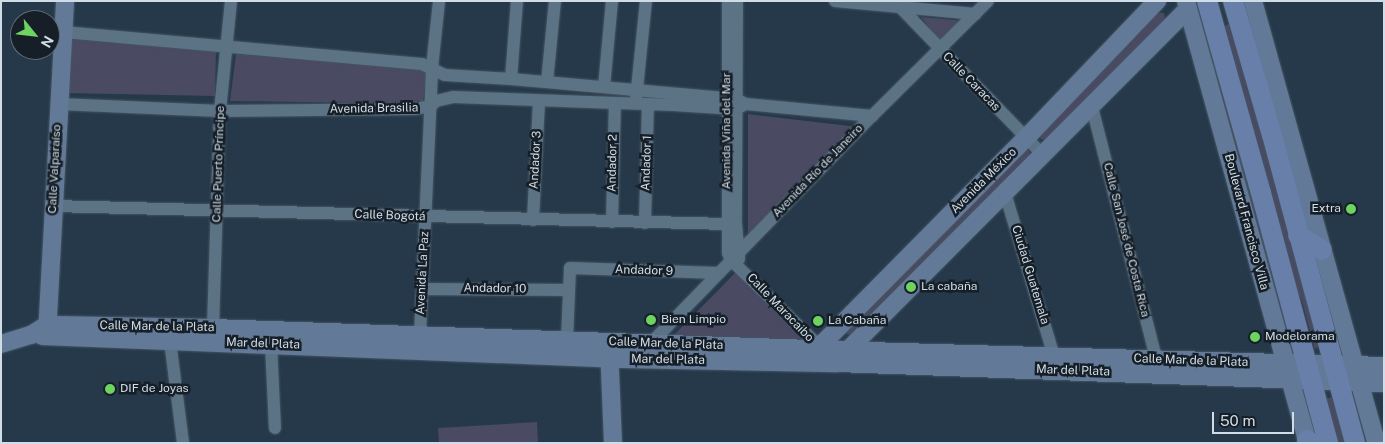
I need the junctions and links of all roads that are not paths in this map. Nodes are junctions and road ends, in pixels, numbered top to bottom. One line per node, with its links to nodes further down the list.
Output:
1 (65, 1): 19 (main road, Calle Valparaíso)
2 (231, 1): 20 (street, Calle Puerto Príncipe)
3 (439, 1): 22 (street, Avenida La Paz)
4 (517, 1): 23 (street)
5 (555, 1): 24 (street)
6 (612, 1): 25 (street)
7 (646, 1): 26 (street, Andador 1)
8 (728, 1): 31 (street, Avenida Viña del Mar)
9 (737, 1): 31 (street, Avenida Viña del Mar)
10 (836, 1): 17 (street)
11 (988, 1): 18 (street, Avenida Río de Janeiro)
12 (1157, 1): 36 (main road, Avenida México)
13 (1207, 1): 67 (main road, Boulevard Francisco Villa)
14 (1233, 1): 46 (main road)
15 (1253, 1): 47 (main road)
16 (1187, 5): 33 (main road, Avenida México); 66 (main road, Boulevard Francisco Villa)
17 (900, 7): 18 (street); 21 (street, Calle Caracas)
18 (975, 14): 21 (street, Avenida Río de Janeiro)
19 (62, 32): 20 (street, Avenida Brasilia); 29 (main road, Calle Valparaíso)
20 (227, 47): 22 (street, Avenida Brasilia); 34 (street, Calle Puerto Príncipe)
21 (940, 49): 35 (street, Avenida Río de Janeiro); 36 (street, Calle Caracas)
22 (432, 68): 23 (street, Avenida Brasilia); 32 (street, Avenida La Paz)
23 (511, 79): 24 (street, Avenida Brasilia)
24 (547, 82): 25 (street, Avenida Brasilia)
25 (604, 87): 26 (street, Avenida Brasilia)
26 (637, 90): 30 (street, Andador 1); 31 (street, Avenida Brasilia)
27 (539, 101): 28 (street, Avenida Brasilia); 32 (street, Avenida Brasilia); 42 (street, Andador 3)
28 (615, 103): 30 (street, Avenida Brasilia); 43 (street, Andador 2)
29 (58, 104): 34 (street, Avenida Brasilia); 39 (main road, Calle Valparaíso)
30 (642, 104): 31 (street, Avenida Brasilia); 44 (street, Andador 1)
31 (734, 104): 35 (street, Avenida Brasilia); 45 (street, Avenida Viña del Mar); 48 (street, Avenida Viña del Mar)
32 (430, 106): 34 (street, Avenida Brasilia); 41 (street, Avenida La Paz)
33 (1092, 107): 37 (main road, Avenida México); 65 (street, Calle San José de Costa Rica)
34 (220, 111): 40 (street, Calle Puerto Príncipe)
35 (872, 116): 48 (street, Avenida Río de Janeiro)
36 (1026, 138): 37 (street, Calle Caracas); 61 (main road, Avenida México)
37 (1043, 156): 38 (main road, Avenida México)
38 (1005, 193): 62 (main road, Avenida México); 63 (street, Ciudad Guatemala)
39 (53, 206): 40 (street, Calle Bogotá); 53 (main road, Calle Valparaíso)
40 (216, 211): 41 (street, Calle Bogotá); 52 (street, Calle Puerto Príncipe)
41 (425, 217): 42 (street, Calle Bogotá); 50 (street, Avenida La Paz)
42 (534, 220): 43 (street, Calle Bogotá)
43 (612, 222): 44 (street, Calle Bogotá)
44 (645, 223): 45 (street, Calle Bogotá)
45 (727, 224): 48 (street, Avenida Viña del Mar)
46 (1298, 235): 47 (main road); 68 (main road)
47 (1322, 250): 69 (main road)
48 (736, 260): 49 (street, Avenida Río de Janeiro); 61 (street, Calle Maracaibo)
49 (719, 273): 51 (street, Andador 9); 57 (street, Avenida Río de Janeiro)
50 (422, 289): 51 (street, Andador 10); 54 (street, Avenida La Paz)
51 (569, 290): 55 (street)
52 (213, 328): 53 (main road, Calle Mar de la Plata); 54 (main road, Calle Mar de la Plata)
53 (42, 332): 56 (main road, Mar del Plata); 58 (main road)
54 (420, 335): 55 (main road, Calle Mar de la Plata)
55 (567, 340): 60 (main road, Calle Mar de la Plata)
56 (170, 341): 59 (main road, Mar del Plata); 73 (street)
57 (651, 343): 60 (main road, Calle Mar de la Plata); 61 (main road, Calle Mar de la Plata)
58 (1, 344)
59 (271, 344): 60 (main road, Mar del Plata); 71 (street)
60 (615, 350): 61 (main road, Mar del Plata); 74 (main road); 75 (main road)
61 (817, 356): 62 (main road, Mar del Plata)
62 (842, 356): 63 (main road, Calle Mar de la Plata); 65 (main road, Mar del Plata)
63 (1054, 356): 65 (main road, Calle Mar de la Plata)
64 (1384, 366): 69 (main road)
65 (1158, 367): 66 (main road, Mar del Plata)
66 (1287, 371): 67 (main road, Mar del Plata); 72 (main road, Boulevard Francisco Villa)
67 (1308, 371): 68 (main road, Mar del Plata); 76 (main road, Boulevard Francisco Villa)
68 (1336, 372): 69 (main road, Mar del Plata); 77 (main road)
69 (1357, 373): 70 (main road); 78 (main road)
70 (1384, 382)
71 (275, 428)
72 (1309, 442)
73 (183, 443)
74 (613, 443)
75 (624, 443)
76 (1328, 443)
77 (1355, 443)
78 (1376, 443)

